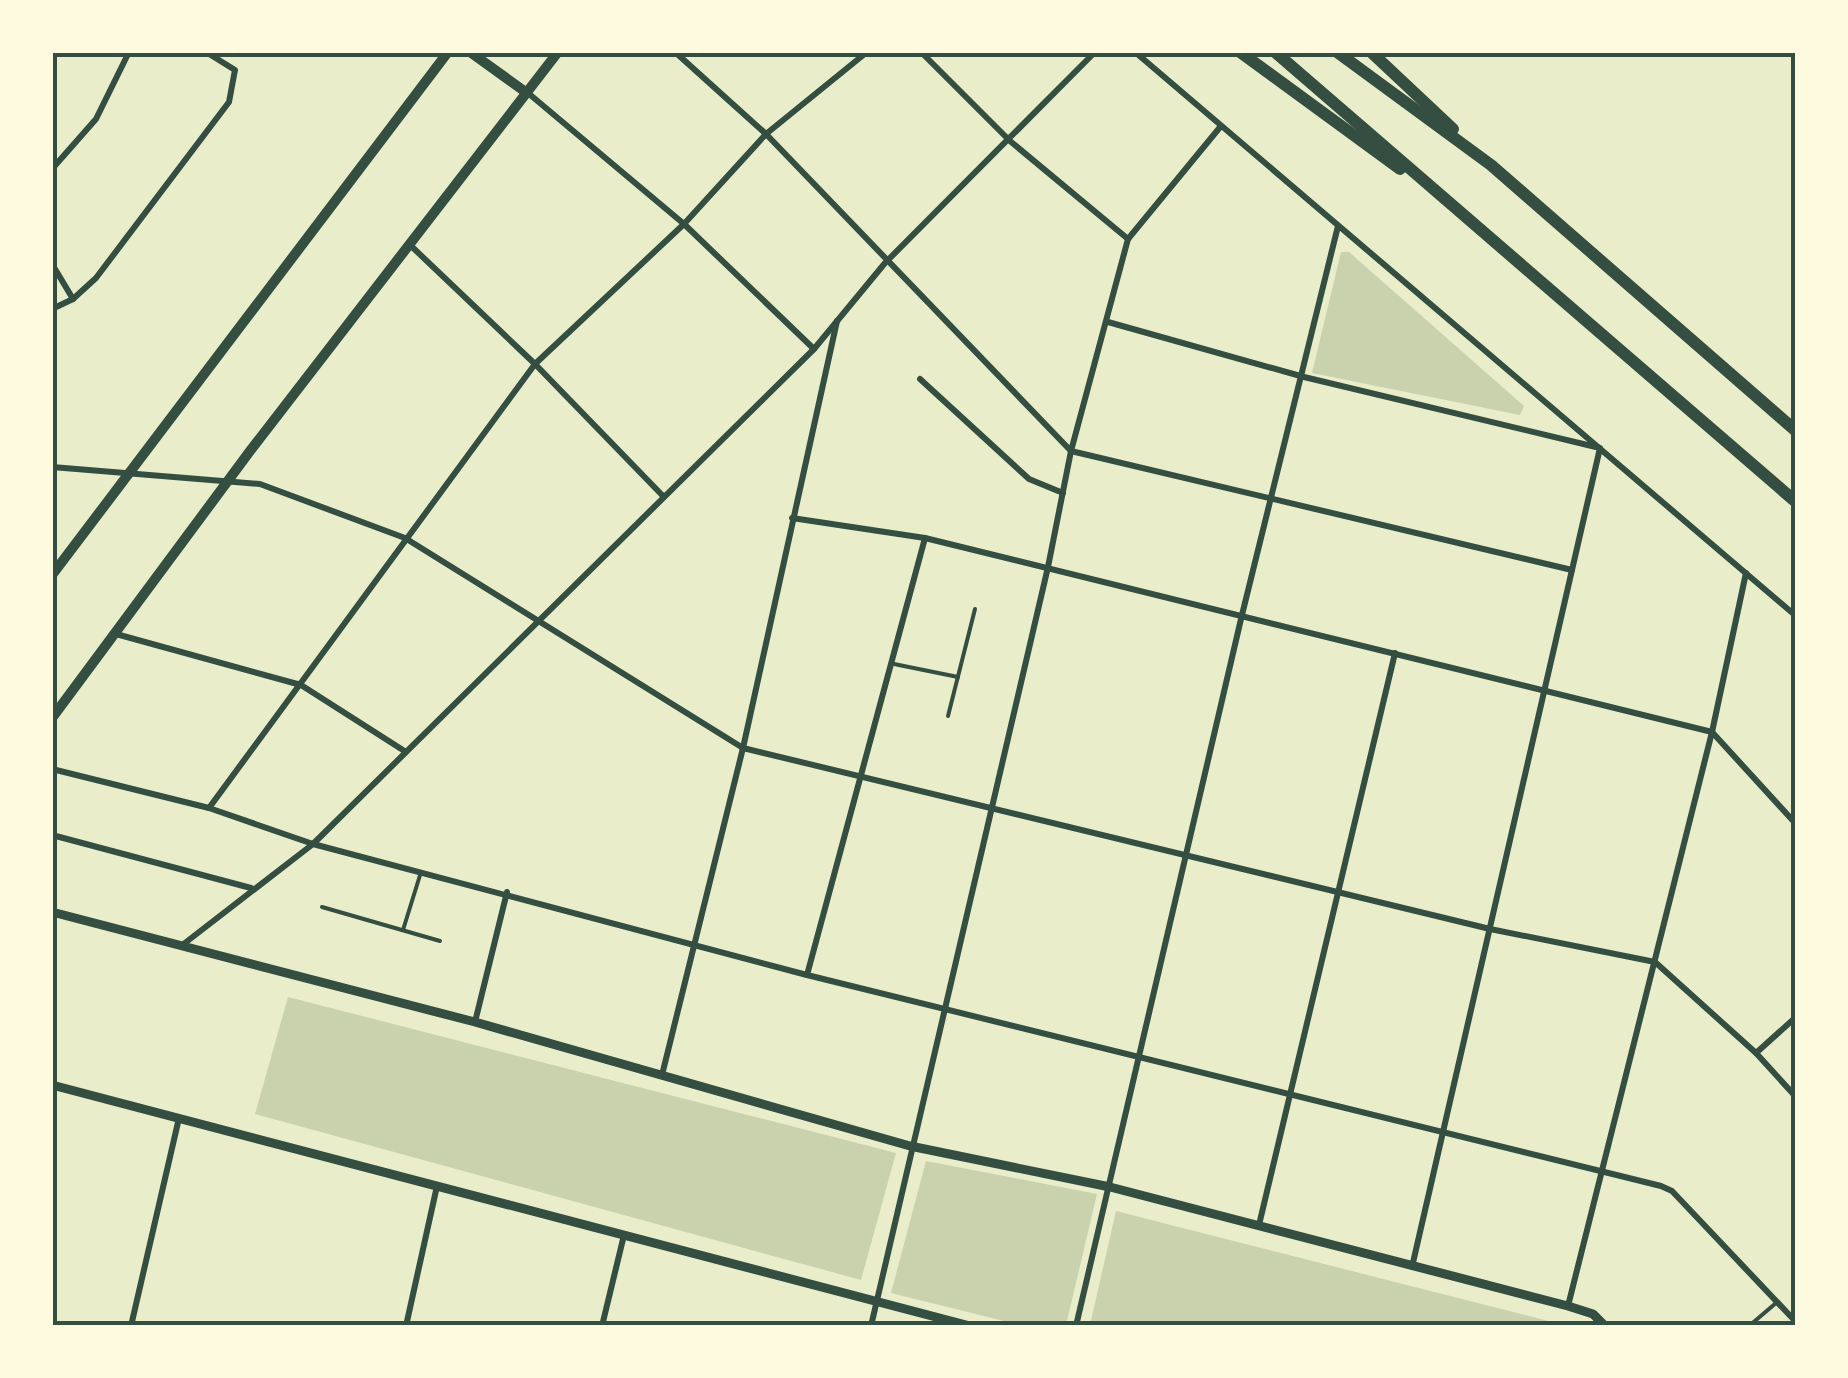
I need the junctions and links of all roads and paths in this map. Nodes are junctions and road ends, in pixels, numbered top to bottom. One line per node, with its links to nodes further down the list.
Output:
1 (129, 52): 20 (street)
2 (206, 52): 28 (street)
3 (448, 52): 40 (main road)
4 (470, 52): 15 (main road)
5 (558, 52): 15 (main road)
6 (866, 52): 17 (street)
7 (922, 52): 18 (street)
8 (1095, 52): 18 (street)
9 (1136, 52): 16 (street)
10 (1240, 52): 21 (highway)
11 (1275, 52): 21 (highway)
12 (1337, 52): 19 (highway)
13 (1371, 52): 19 (highway)
14 (681, 54): 17 (street)
15 (527, 93): 22 (street); 25 (main road)
16 (1221, 126): 23 (street); 24 (street)
17 (766, 134): 22 (street); 26 (street)
18 (1010, 141): 24 (street); 26 (street)
19 (1491, 164): 36 (highway)
20 (52, 170)
21 (1458, 211): 45 (highway)
22 (684, 224): 32 (street); 33 (street)
23 (1338, 226): 34 (street); 37 (street)
24 (1128, 239): 31 (street)
25 (410, 244): 33 (street); 41 (main road)
26 (885, 262): 30 (street); 38 (street)
27 (52, 264): 28 (street)
28 (73, 300): 29 (street)
29 (52, 309)
30 (838, 319): 32 (street); 46 (street)
31 (1108, 322): 34 (street); 38 (street)
32 (814, 348): 43 (street)
33 (535, 364): 43 (street); 47 (street)
34 (1304, 378): 37 (street); 44 (street)
35 (920, 379): 42 (street)
36 (1796, 431)
37 (1600, 448): 50 (street); 51 (street)
38 (1071, 451): 42 (street); 44 (street)
39 (52, 467): 40 (street)
40 (126, 475): 41 (street); 52 (main road)
41 (228, 483): 47 (street); 57 (main road)
42 (1063, 493): 49 (street)
43 (663, 496): 56 (street)
44 (1270, 498): 50 (street); 55 (street)
45 (1796, 502)
46 (792, 518): 48 (street); 66 (street)
47 (404, 538): 56 (street); 61 (street)
48 (925, 538): 49 (street); 59 (street)
49 (1048, 567): 55 (street); 71 (street)
50 (1572, 570): 62 (street)
51 (1746, 573): 54 (street); 65 (street)
52 (52, 575)
53 (975, 610): 60 (lane)
54 (1796, 616)
55 (1241, 619): 58 (street); 75 (street)
56 (534, 621): 66 (street); 67 (street)
57 (116, 634): 61 (street); 64 (main road)
58 (1395, 652): 62 (street); 79 (street)
59 (889, 663): 60 (lane); 69 (street)
60 (958, 677): 63 (lane)
61 (301, 685): 67 (street); 70 (street)
62 (1544, 690): 65 (street); 82 (street)
63 (948, 716)
64 (52, 718)
65 (1712, 732): 72 (street); 87 (street)
66 (743, 748): 69 (street); 85 (street)
67 (406, 752): 74 (street)
68 (52, 769): 70 (street)
69 (857, 776): 71 (street); 88 (street)
70 (208, 808): 74 (street)
71 (993, 808): 75 (street); 89 (street)
72 (1794, 820)
73 (52, 835): 77 (street)
74 (312, 844): 76 (street); 77 (street)
75 (1186, 853): 79 (street); 93 (street)
76 (421, 871): 78 (street); 83 (lane)
77 (252, 888): 86 (street)
78 (507, 892): 85 (street); 91 (street)
79 (1340, 892): 82 (street); 96 (street)
80 (322, 907): 83 (lane)
81 (52, 912): 86 (street)
82 (1490, 929): 87 (street); 99 (street)
83 (403, 930): 84 (lane)
84 (440, 941)
85 (693, 944): 88 (street); 94 (street)
86 (180, 946): 91 (street)
87 (1655, 962): 92 (street); 101 (street)
88 (808, 975): 89 (street)
89 (945, 1008): 93 (street); 100 (street)
90 (1796, 1017): 92 (street)
91 (475, 1022): 94 (street)
92 (1756, 1053): 97 (street)
93 (1141, 1057): 96 (street); 103 (street)
94 (662, 1075): 100 (street)
95 (52, 1085): 98 (street)
96 (1292, 1097): 99 (street); 104 (street)
97 (1796, 1097)
98 (180, 1116): 102 (street); 111 (street)
99 (1443, 1132): 101 (street); 106 (street)
100 (910, 1146): 103 (street); 108 (street)
101 (1603, 1171): 107 (street); 109 (street)
102 (437, 1186): 105 (street); 112 (street)
103 (1110, 1187): 104 (street); 116 (street)
104 (1258, 1226): 106 (street)
105 (624, 1236): 108 (street); 113 (street)
106 (1412, 1267): 109 (street)
107 (1778, 1302): 110 (street); 118 (lane)
108 (876, 1303): 114 (street); 115 (street)
109 (1568, 1306): 117 (street)
110 (1796, 1322)
111 (131, 1326)
112 (406, 1326)
113 (602, 1326)
114 (871, 1326)
115 (970, 1326)
116 (1076, 1326)
117 (1606, 1326)
118 (1749, 1326)

